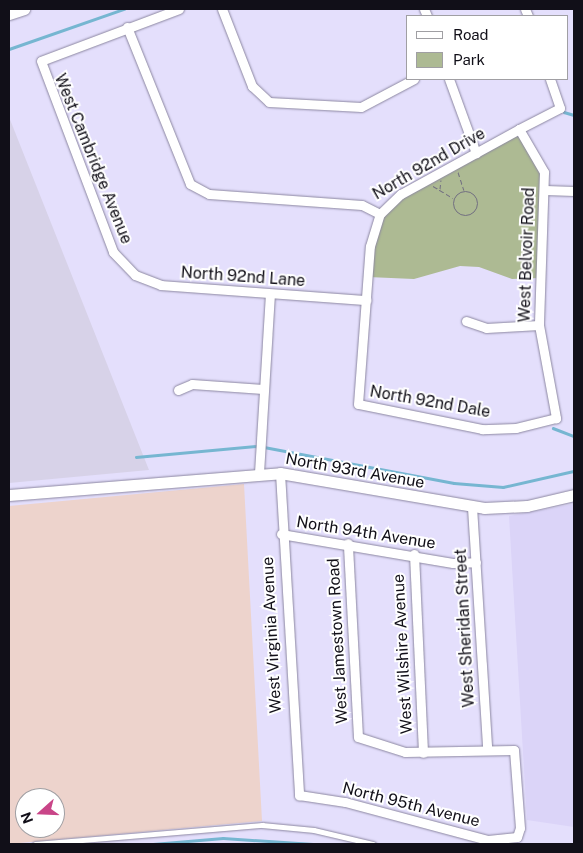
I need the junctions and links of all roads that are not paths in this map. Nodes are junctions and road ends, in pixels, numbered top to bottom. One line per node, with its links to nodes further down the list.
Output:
1 (24, 9): 4 (street)
2 (222, 9): 6 (street)
3 (174, 10): 5 (street)
4 (9, 14)
5 (127, 28): 13 (street, North 92nd Drive); 14 (street, West Cambridge Avenue)
6 (412, 80)
7 (450, 80): 10 (street)
8 (550, 80): 9 (street, North 92nd Drive)
9 (520, 129): 10 (street, North 92nd Drive); 11 (street, West Belvoir Road)
10 (476, 152): 13 (street, North 92nd Drive)
11 (545, 190): 12 (street); 18 (street, West Belvoir Road)
12 (574, 191)
13 (380, 214): 16 (street)
14 (123, 266): 15 (street, North 92nd Lane)
15 (270, 294): 16 (street, North 92nd Lane); 19 (street)
16 (366, 300): 21 (street, North 92nd Dale)
17 (466, 321): 18 (street)
18 (539, 325): 21 (street, West Belvoir Road)
19 (263, 389): 20 (street); 22 (street)
20 (178, 390)
21 (556, 418)
22 (259, 473): 23 (street, North 93rd Avenue); 24 (street, North 93rd Avenue)
23 (280, 473): 26 (street, North 93rd Avenue); 27 (street, West Virginia Avenue)
24 (9, 495)
25 (574, 495): 26 (street, North 93rd Avenue)
26 (472, 506): 30 (street, West Sheridan Street)
27 (281, 534): 28 (street, North 94th Avenue); 33 (street, West Virginia Avenue)
28 (348, 543): 29 (street, North 94th Avenue); 32 (street, West Jamestown Road)
29 (414, 554): 30 (street, North 94th Avenue); 32 (street, West Wilshire Avenue)
30 (476, 562): 31 (street, West Sheridan Street)
31 (487, 748): 32 (street); 33 (street, North 95th Avenue)
32 (423, 753)
33 (299, 795)
34 (35, 844): 35 (lane)
35 (374, 844)

